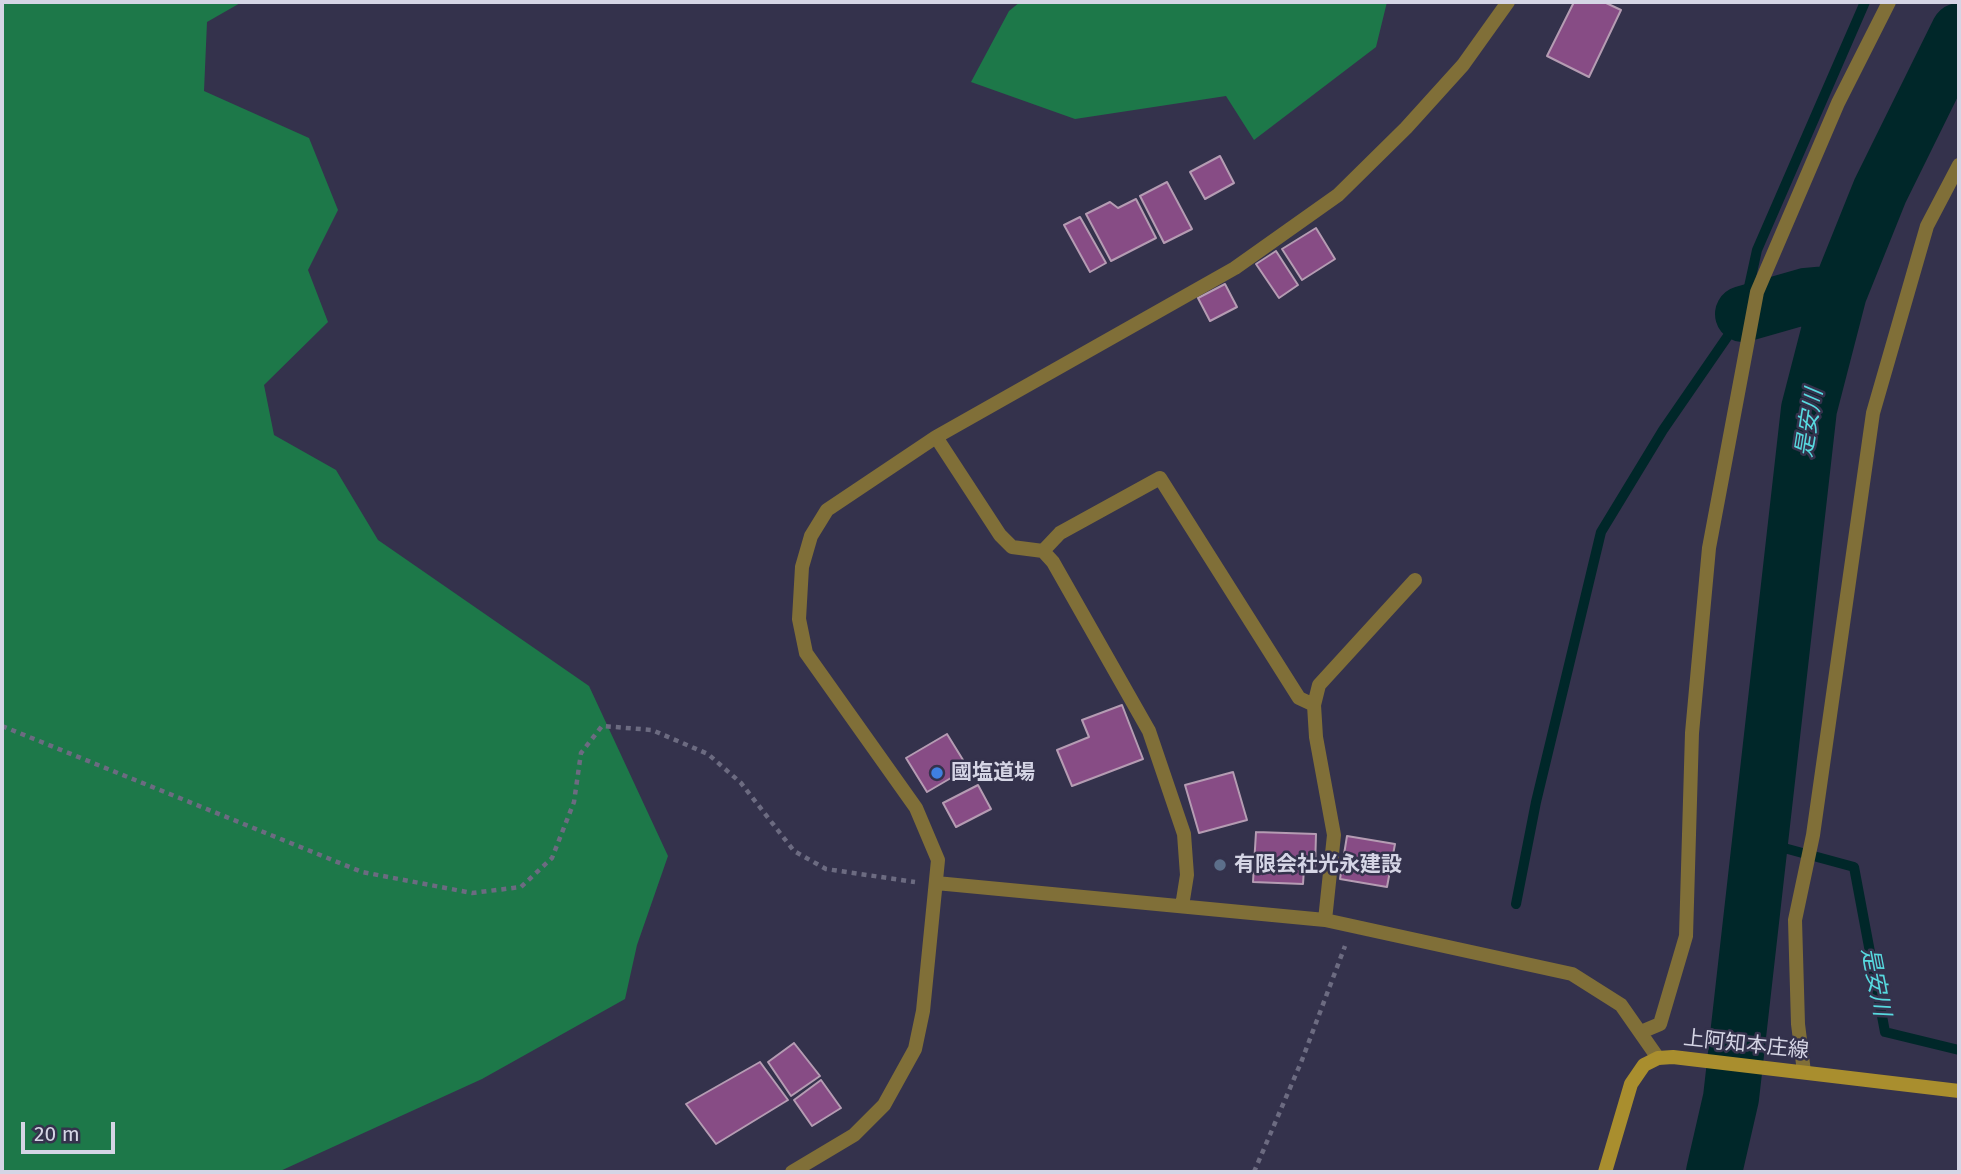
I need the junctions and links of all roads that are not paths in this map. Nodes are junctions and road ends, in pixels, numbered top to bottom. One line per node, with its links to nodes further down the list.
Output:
1 (1508, 2): 4 (street)
2 (1889, 2): 11 (street)
3 (1959, 165): 13 (street)
4 (936, 437): 5 (street); 8 (street)
5 (1043, 551): 7 (street); 9 (street)
6 (1415, 580): 7 (street)
7 (1314, 705): 10 (street)
8 (936, 883): 9 (street); 15 (street)
9 (1182, 906): 10 (street)
10 (1325, 920): 11 (street)
11 (1641, 1032): 12 (street)
12 (1658, 1058): 13 (main road, 上阿知本庄線); 16 (main road, 上阿知本庄線)
13 (1804, 1072): 14 (main road, 上阿知本庄線)
14 (1959, 1091)
15 (795, 1172)
16 (1605, 1172)

